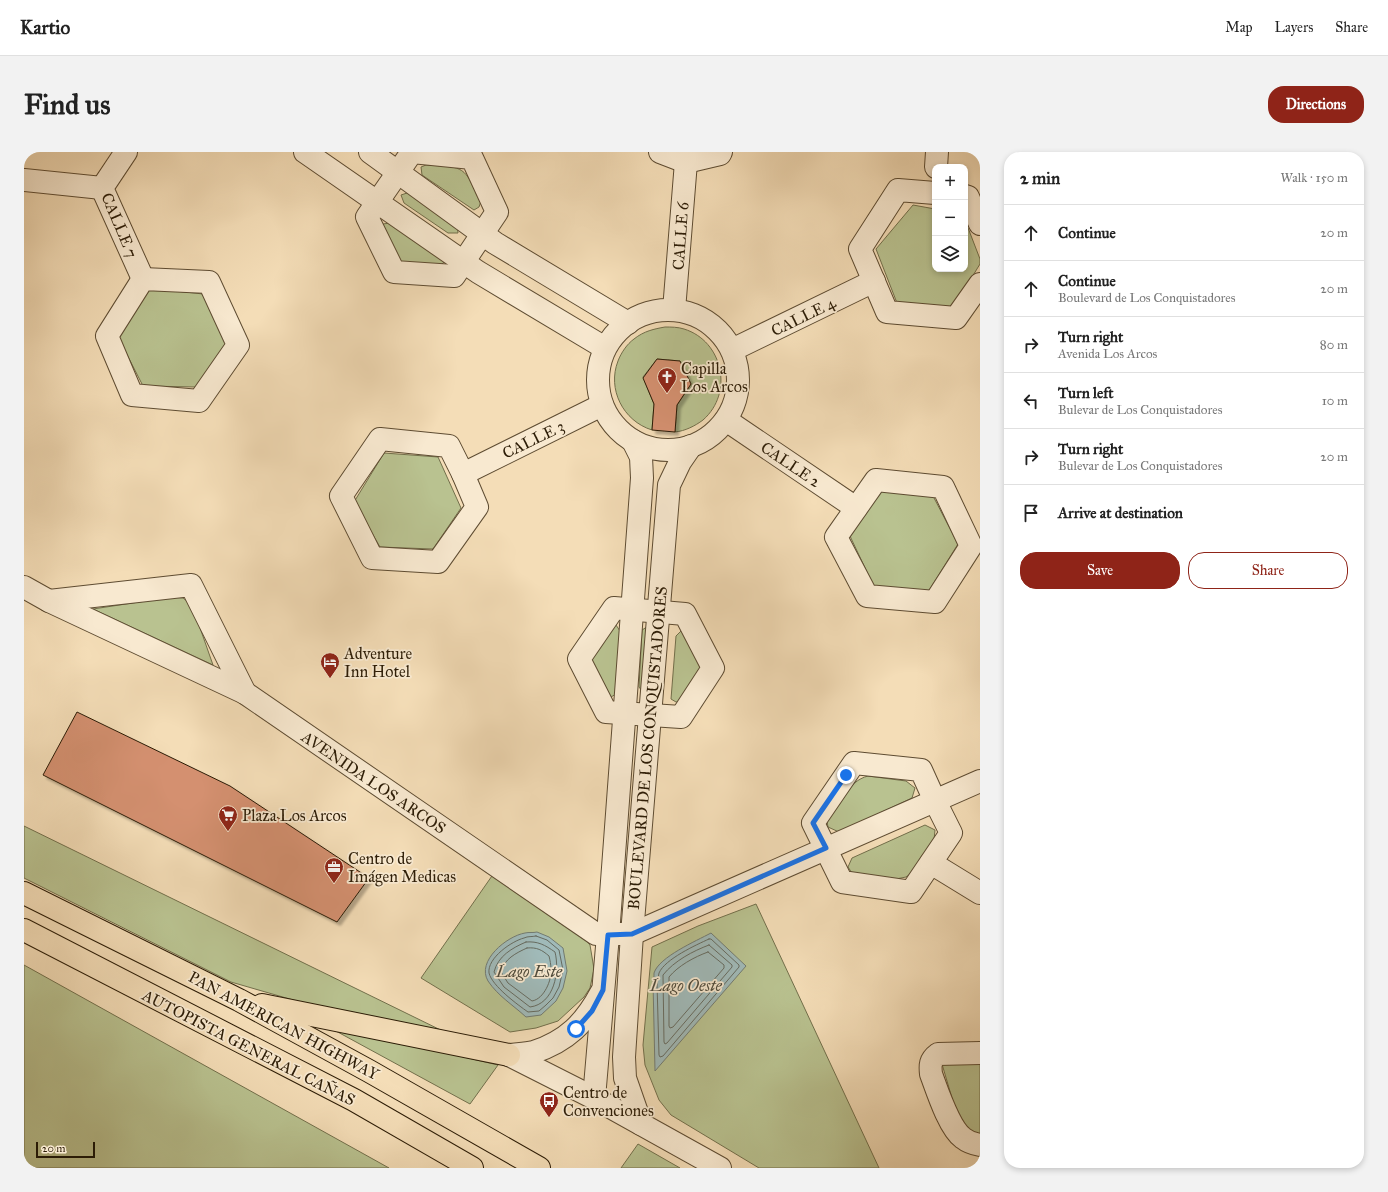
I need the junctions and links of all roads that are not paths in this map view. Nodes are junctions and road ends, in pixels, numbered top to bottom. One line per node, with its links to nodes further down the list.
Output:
1 (126, 152): 11 (street, CALLE 7)
2 (305, 152): 14 (street)
3 (370, 152): 9 (street)
4 (660, 152): 7 (street)
5 (721, 152): 7 (street)
6 (937, 152): 8 (street)
7 (686, 162): 21 (street, CALLE 6)
8 (936, 164)
9 (398, 172): 14 (street); 16 (street); 16 (street)
10 (24, 180): 11 (street)
11 (102, 188): 18 (street, CALLE 7)
12 (932, 190): 19 (street)
13 (968, 197): 15 (street)
14 (377, 203): 17 (street); 17 (street)
15 (980, 224)
16 (483, 234): 17 (street); 22 (street)
17 (463, 262): 23 (street)
18 (143, 279): 18 (street)
19 (874, 281): 20 (street); 24 (street, CALLE 4)
20 (980, 284)
21 (674, 310): 22 (street); 24 (street)
22 (628, 323): 23 (street)
23 (605, 348): 25 (street)
24 (732, 350): 26 (street)
25 (602, 405): 27 (street); 29 (street, CALLE 3)
26 (726, 420): 28 (street); 30 (street, CALLE 2)
27 (633, 441): 28 (street); 33 (street, BOULEVARD DE LOS CONQUISTADORES)
28 (691, 446): 34 (street, BOULEVARD DE LOS CONQUISTADORES)
29 (463, 474): 29 (street)
30 (856, 508): 30 (street)
31 (24, 587): 32 (street, AVENIDA LOS ARCOS)
32 (49, 601): 35 (street, AVENIDA LOS ARCOS); 35 (street, AVENIDA LOS ARCOS)
33 (632, 610): 34 (street); 36 (street, BOULEVARD DE LOS CONQUISTADORES); 36 (street)
34 (659, 612): 37 (street, BOULEVARD DE LOS CONQUISTADORES); 37 (street)
35 (244, 693): 46 (street, AVENIDA LOS ARCOS)
36 (625, 713): 37 (street); 46 (street, BOULEVARD DE LOS CONQUISTADORES)
37 (650, 715): 45 (street, BOULEVARD DE LOS CONQUISTADORES)
38 (980, 781): 39 (street, AVENIDA LOS ARCOS)
39 (935, 801): 40 (street, AVENIDA LOS ARCOS); 40 (street); 41 (street)
40 (826, 848): 41 (street); 45 (street, AVENIDA LOS ARCOS)
41 (931, 863): 43 (street)
42 (24, 893): 48 (highway, PAN AMERICAN HIGHWAY)
43 (980, 893)
44 (24, 932): 54 (highway); 55 (highway, AUTOPISTA GENERAL CAÑAS)
45 (632, 934): 46 (street, AVENIDA LOS ARCOS); 52 (street, BOULEVARD DE LOS CONQUISTADORES)
46 (608, 935): 47 (street, BOULEVARD DE LOS CONQUISTADORES)
47 (603, 990): 50 (street); 51 (street, BOULEVARD DE LOS CONQUISTADORES)
48 (239, 1000): 50 (highway); 56 (highway, PAN AMERICAN HIGHWAY)
49 (980, 1053): 53 (street)
50 (509, 1055): 51 (street)
51 (594, 1098): 52 (street)
52 (641, 1124): 57 (street)
53 (980, 1145)
54 (447, 1168)
55 (472, 1168)
56 (539, 1168)
57 (720, 1168)

